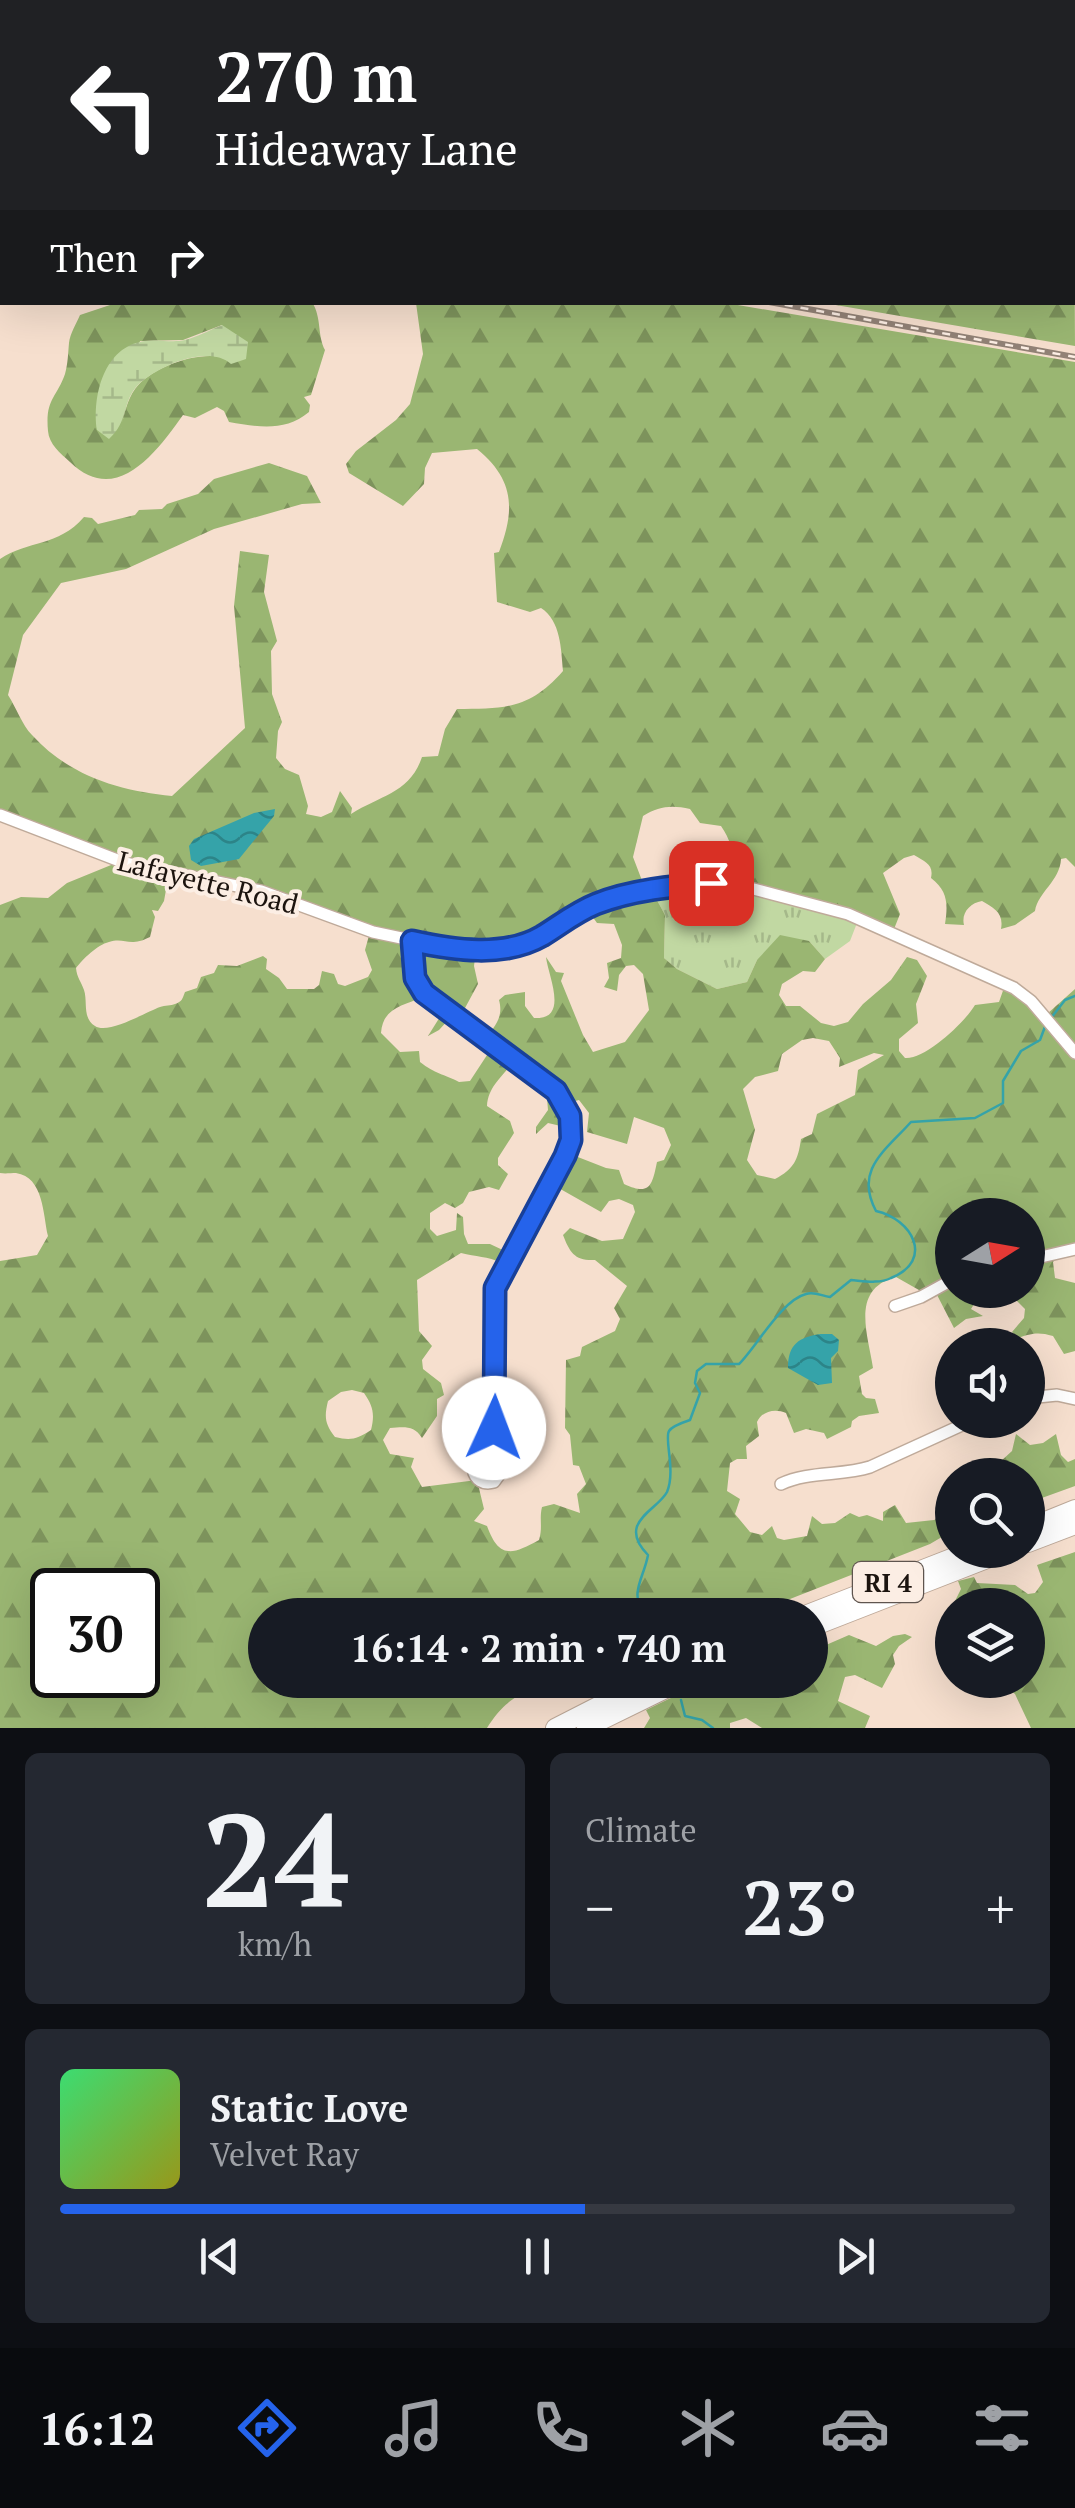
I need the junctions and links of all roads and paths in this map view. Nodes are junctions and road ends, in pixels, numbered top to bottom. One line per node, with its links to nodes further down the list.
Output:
1 (0, 815): 2 (street, Lafayette Road)
2 (412, 941): 3 (street, Lafayette Road); 10 (street)
3 (1075, 1053)
4 (1075, 1248): 5 (street)
5 (1045, 1256)
6 (935, 1290): 7 (street)
7 (895, 1306)
8 (1045, 1397): 9 (street)
9 (1075, 1399)
10 (494, 1428)
11 (935, 1438): 12 (street)
12 (782, 1484)
13 (1075, 1509): 14 (highway)
14 (1045, 1521)
15 (1075, 1524): 16 (highway)
16 (1045, 1536)
17 (935, 1564): 19 (highway, RI 4)
18 (964, 1568): 20 (highway, RI 4)
19 (828, 1606)
20 (828, 1621)
21 (614, 1698): 23 (highway)
22 (647, 1698): 24 (highway)
23 (555, 1728)
24 (586, 1728)

